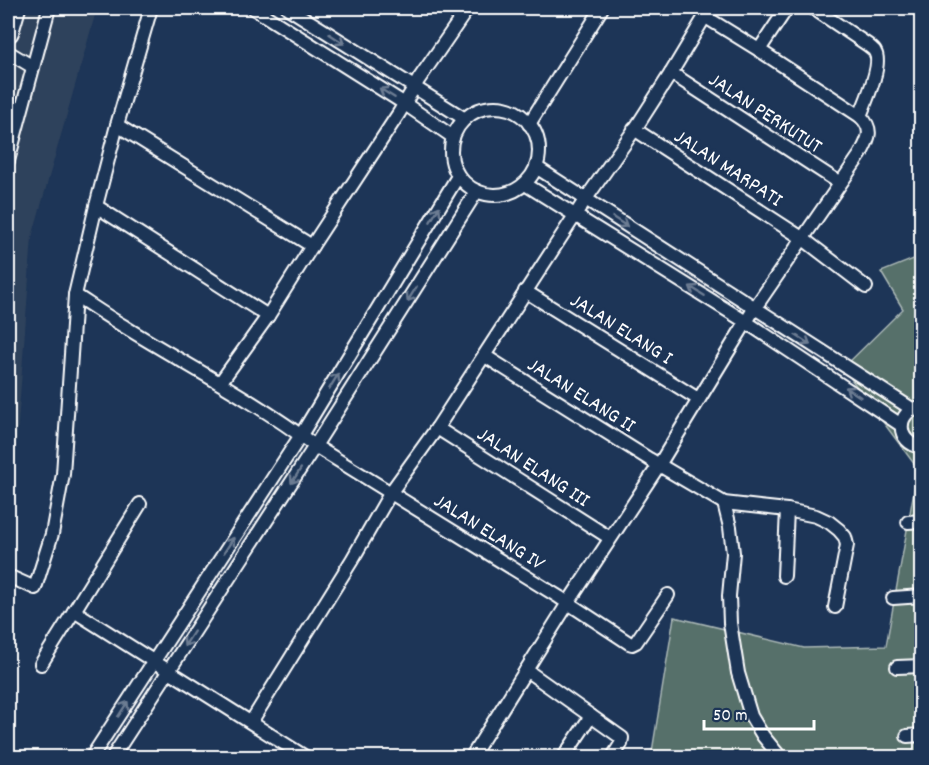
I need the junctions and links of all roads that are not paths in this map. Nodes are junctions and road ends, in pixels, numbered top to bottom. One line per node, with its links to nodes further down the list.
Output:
1 (15, 8): 11 (main road)
2 (49, 8): 14 (street)
3 (151, 8): 21 (street)
4 (253, 8): 17 (street, one-way to 4)
5 (288, 8): 16 (street, one-way to 16)
6 (602, 8): 20 (street)
7 (788, 8): 12 (street)
8 (813, 8): 18 (street)
9 (465, 9): 16 (street)
10 (707, 12): 12 (street); 15 (street)
11 (8, 32)
12 (759, 50): 18 (street)
13 (8, 52): 14 (street)
14 (33, 67): 24 (street)
15 (671, 73): 22 (street); 27 (street, JALAN PERKUTUT)
16 (414, 89): 17 (street); 19 (street)
17 (405, 104): 23 (street); 34 (street)
18 (860, 116): 27 (street)
19 (465, 119): 20 (street); 23 (street)
20 (529, 124): 25 (street)
21 (117, 125): 31 (street); 34 (street)
22 (634, 129): 30 (street); 33 (street, JALAN MARPATI)
23 (453, 137): 26 (street)
24 (8, 161)
25 (536, 167): 28 (street); 30 (street)
26 (458, 176): 29 (street); 47 (street, one-way to 26)
27 (840, 183): 33 (street)
28 (525, 184): 29 (street); 32 (street)
29 (477, 191): 48 (street, one-way to 48)
30 (585, 200): 32 (street); 38 (street, one-way to 38)
31 (96, 206): 37 (street); 39 (street)
32 (575, 215): 36 (street); 40 (street, one-way to 32)
33 (802, 238): 35 (street, JALAN MARPATI); 38 (street)
34 (312, 246): 39 (street)
35 (866, 286)
36 (525, 291): 41 (street); 43 (street, JALAN ELANG I)
37 (75, 295): 42 (street, JALAN ELANG IV); 58 (street)
38 (754, 309): 40 (street); 44 (street, one-way to 44)
39 (268, 316): 42 (street)
40 (746, 322): 43 (street); 45 (street, one-way to 40)
41 (484, 356): 46 (street); 50 (street, JALAN ELANG II)
42 (220, 382): 47 (street, JALAN ELANG IV)
43 (698, 399): 50 (street)
44 (917, 408): 45 (street)
45 (902, 425): 49 (street)
46 (437, 428): 51 (street); 57 (street, JALAN ELANG III)
47 (301, 435): 48 (street, JALAN ELANG IV); 66 (street, one-way to 47)
48 (315, 446): 51 (street, JALAN ELANG IV); 70 (street, one-way to 70)
49 (921, 447)
50 (659, 465): 52 (street, JALAN ELANG II); 57 (street)
51 (391, 492): 63 (street, JALAN ELANG IV); 73 (street)
52 (724, 503): 54 (street); 82 (street)
53 (140, 504): 65 (street)
54 (787, 510): 59 (street); 64 (street)
55 (921, 521): 56 (street)
56 (908, 522)
57 (610, 538): 63 (street)
58 (8, 576)
59 (784, 576)
60 (668, 595): 63 (street, JALAN ELANG IV)
61 (921, 596): 62 (street)
62 (893, 598)
63 (568, 603): 71 (street)
64 (835, 607)
65 (74, 611): 66 (street); 67 (street)
66 (154, 660): 70 (street); 76 (street, one-way to 66)
67 (41, 664)
68 (921, 666): 69 (street)
69 (897, 667)
70 (168, 670): 73 (street); 77 (street)
71 (526, 670): 72 (street); 79 (street)
72 (591, 716): 80 (street); 81 (street)
73 (250, 723): 78 (street)
74 (921, 735): 75 (street)
75 (908, 736)
76 (91, 758)
77 (112, 758)
78 (308, 758)
79 (471, 758)
80 (563, 758)
81 (612, 758)
82 (781, 758)

